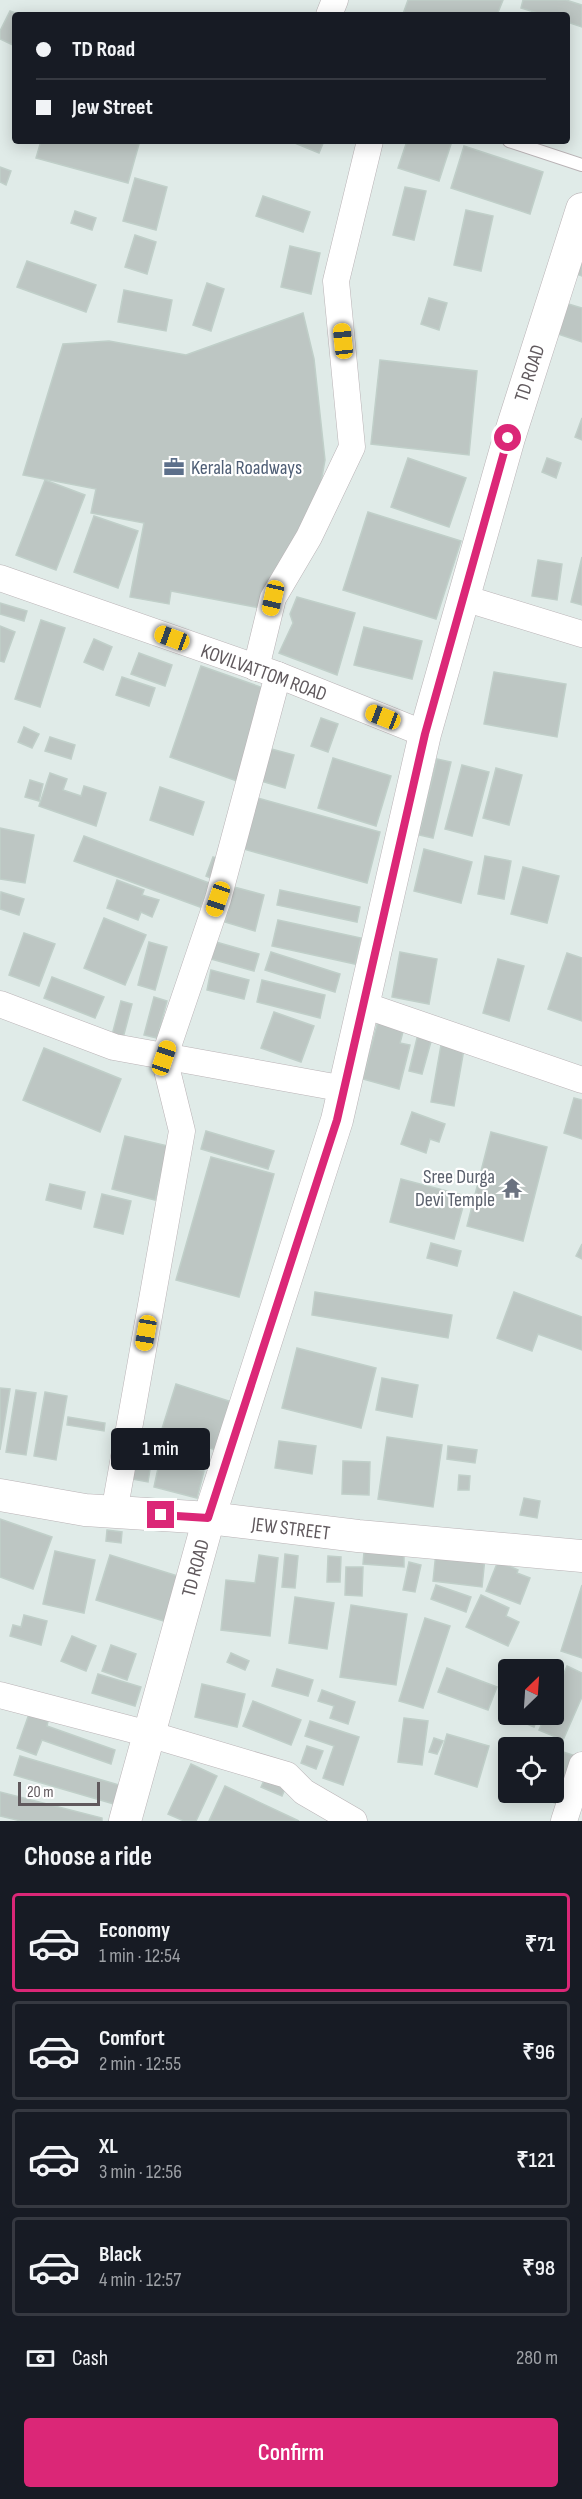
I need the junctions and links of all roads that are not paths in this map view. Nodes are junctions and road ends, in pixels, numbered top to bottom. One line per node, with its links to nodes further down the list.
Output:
1 (369, 144): 8 (street)
2 (518, 144): 3 (lane)
3 (582, 165)
4 (582, 209): 6 (street, TD ROAD)
5 (0, 578): 8 (street, KOVILVATTOM ROAD)
6 (464, 598): 7 (street); 9 (street, TD ROAD)
7 (582, 634)
8 (267, 672): 9 (street, KOVILVATTOM ROAD); 12 (street)
9 (425, 734): 11 (street, TD ROAD)
10 (0, 1004): 12 (street)
11 (364, 1005): 13 (street); 14 (street, TD ROAD)
12 (164, 1058): 14 (street); 16 (street)
13 (582, 1080)
14 (345, 1089): 17 (street, TD ROAD)
15 (0, 1496): 16 (street, JEW STREET)
16 (114, 1513): 17 (street, JEW STREET)
17 (208, 1518): 18 (street, JEW STREET); 20 (street, TD ROAD)
18 (582, 1556)
19 (0, 1695): 20 (street)
20 (149, 1734): 22 (street, TD ROAD); 23 (street)
21 (582, 1765): 24 (street)
22 (125, 1821)
23 (354, 1821)
24 (564, 1821)

